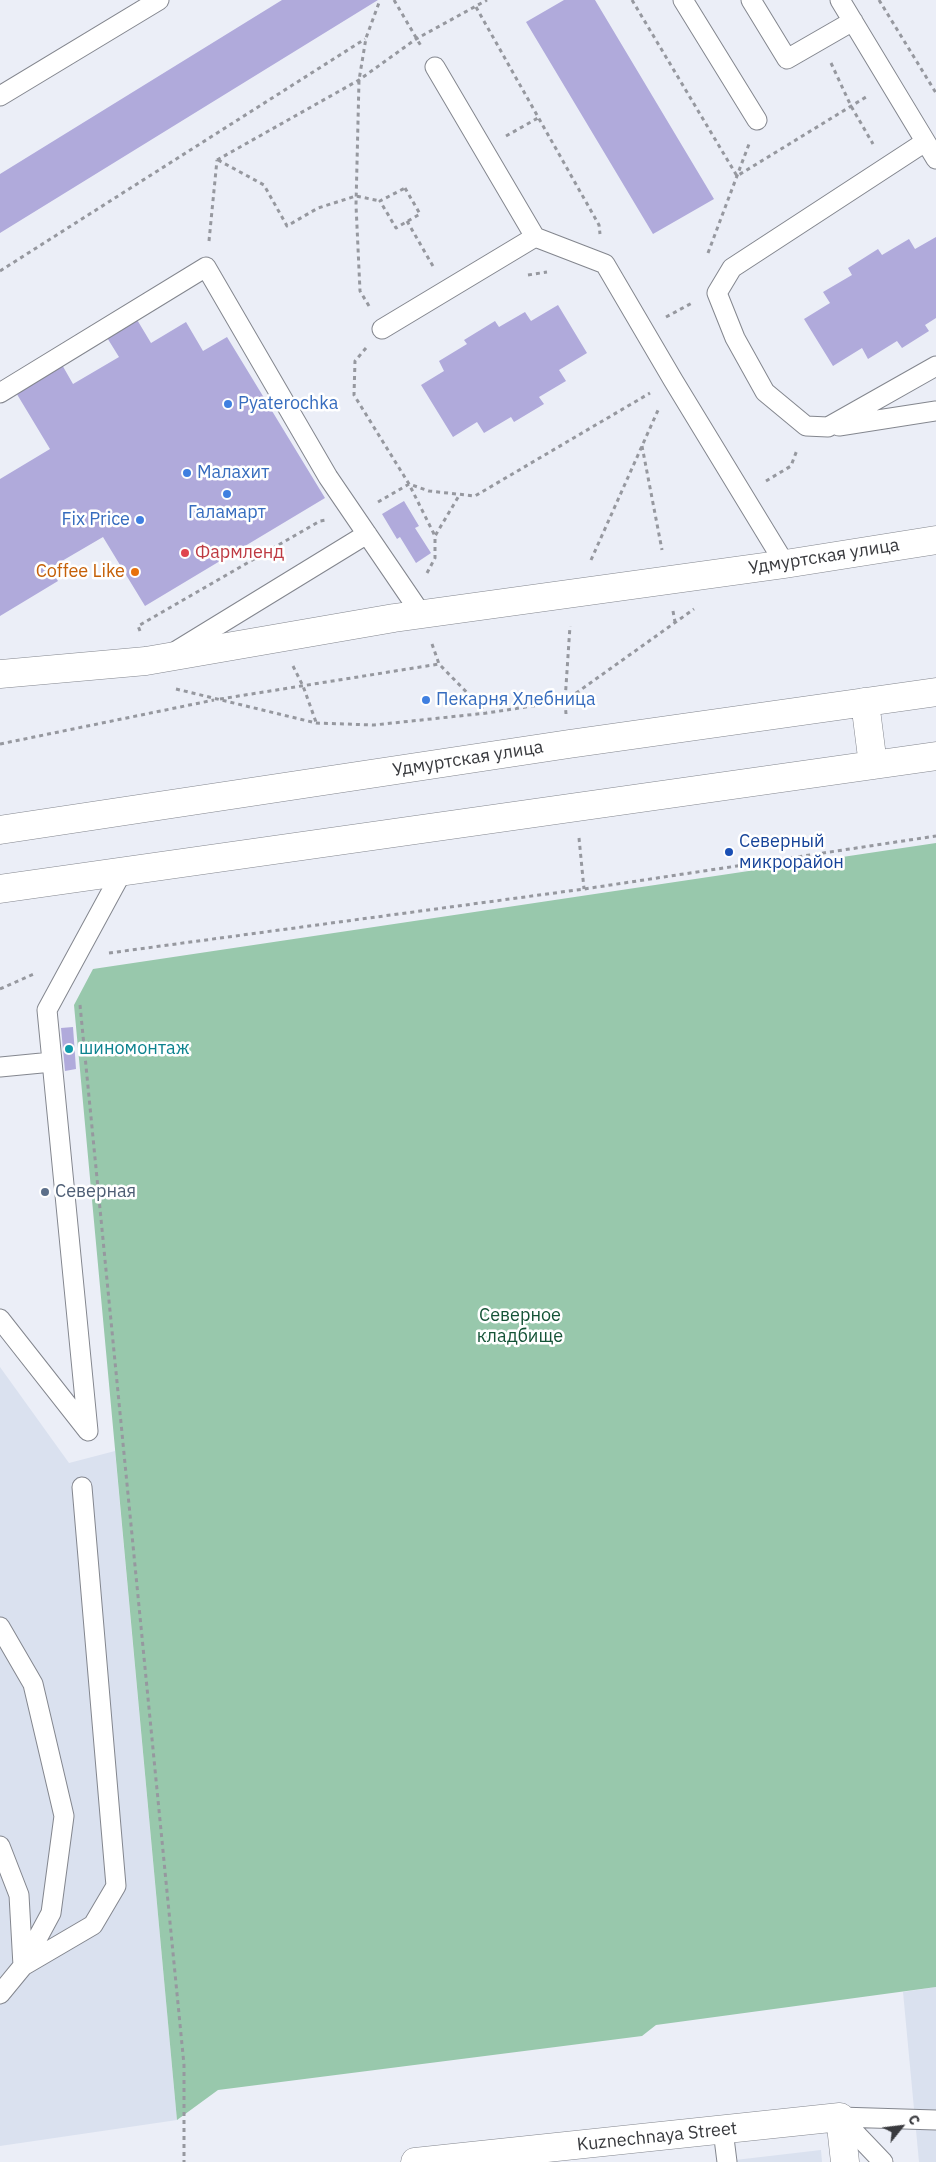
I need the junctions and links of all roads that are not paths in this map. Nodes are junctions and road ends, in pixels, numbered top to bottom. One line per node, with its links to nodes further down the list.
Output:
1 (159, 0): 7 (lane)
2 (684, 0): 8 (lane)
3 (751, 0): 5 (lane)
4 (840, 0): 5 (lane)
5 (857, 29): 9 (lane)
6 (435, 67): 11 (lane)
7 (0, 96)
8 (757, 120)
9 (925, 142): 10 (lane); 16 (lane)
10 (936, 159)
11 (535, 237): 12 (lane); 19 (lane)
12 (382, 328)
13 (936, 366): 16 (lane)
14 (0, 393): 17 (lane)
15 (936, 411): 16 (lane)
16 (828, 427)
17 (367, 534): 20 (lane); 21 (lane)
18 (936, 540): 19 (main road, Удмуртская улица)
19 (785, 564): 20 (main road, Удмуртская улица)
20 (422, 615): 21 (main road, Удмуртская улица)
21 (155, 660): 22 (main road, Удмуртская улица)
22 (0, 674)
23 (936, 692): 24 (main road, Удмуртская улица)
24 (865, 702): 26 (main road); 27 (main road, Удмуртская улица)
25 (936, 756): 26 (main road)
26 (873, 765): 28 (main road)
27 (0, 830)
28 (122, 872): 29 (main road); 30 (lane)
29 (0, 889)
30 (52, 1062): 31 (lane); 32 (lane)
31 (0, 1067)
32 (0, 1319)
33 (82, 1487): 36 (lane)
34 (0, 1627): 36 (lane)
35 (0, 1846): 36 (lane)
36 (23, 1966): 37 (lane)
37 (0, 1994)
38 (840, 2117): 39 (lane); 40 (main road, Kuznechnaya Street); 43 (main road); 44 (lane)
39 (936, 2120)
40 (723, 2130): 41 (main road, Kuznechnaya Street); 42 (lane)
41 (416, 2162)
42 (727, 2162)
43 (845, 2162)
44 (883, 2162)

